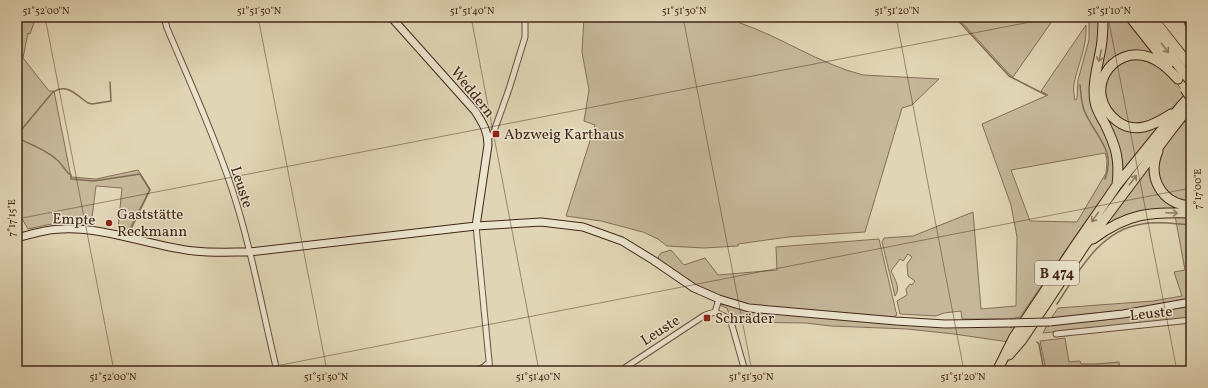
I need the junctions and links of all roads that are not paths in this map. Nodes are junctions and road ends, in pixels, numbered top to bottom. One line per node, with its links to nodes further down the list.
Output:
1 (164, 17): 24 (street, Leuste)
2 (390, 17): 17 (main road, Weddern)
3 (525, 17): 17 (street)
4 (1102, 17): 18 (highway, one-way to 18)
5 (1130, 17): 12 (highway)
6 (1141, 17): 13 (highway, one-way to 13)
7 (1152, 17): 11 (highway)
8 (1164, 17): 10 (highway)
9 (1177, 17): 10 (highway)
10 (1191, 50)
11 (1191, 67)
12 (1178, 79): 13 (highway); 15 (highway)
13 (1189, 91): 15 (highway, B 474)
14 (1191, 105): 16 (highway, B 474)
15 (1181, 106): 18 (highway, B 474)
16 (1172, 129): 19 (highway); 23 (highway, B 474, one-way to 16)
17 (488, 138): 21 (main road, Weddern)
18 (1117, 185): 31 (highway, B 474, one-way to 31)
19 (1191, 206)
20 (1191, 213): 23 (highway, one-way to 20)
21 (476, 226): 24 (main road, Empte); 25 (main road, Empte); 30 (street)
22 (17, 238): 24 (main road, Empte)
23 (1085, 245): 31 (highway, B 474)
24 (249, 252): 33 (street, Leuste)
25 (718, 299): 26 (main road, Empte, bridge); 27 (street)
26 (1191, 302)
27 (715, 312): 35 (street, Leuste); 36 (street)
28 (1191, 320): 29 (street, Leuste)
29 (1056, 334)
30 (489, 362): 32 (street); 34 (street)
31 (999, 368)
32 (480, 370)
33 (277, 371)
34 (490, 371)
35 (620, 371)
36 (745, 371)

